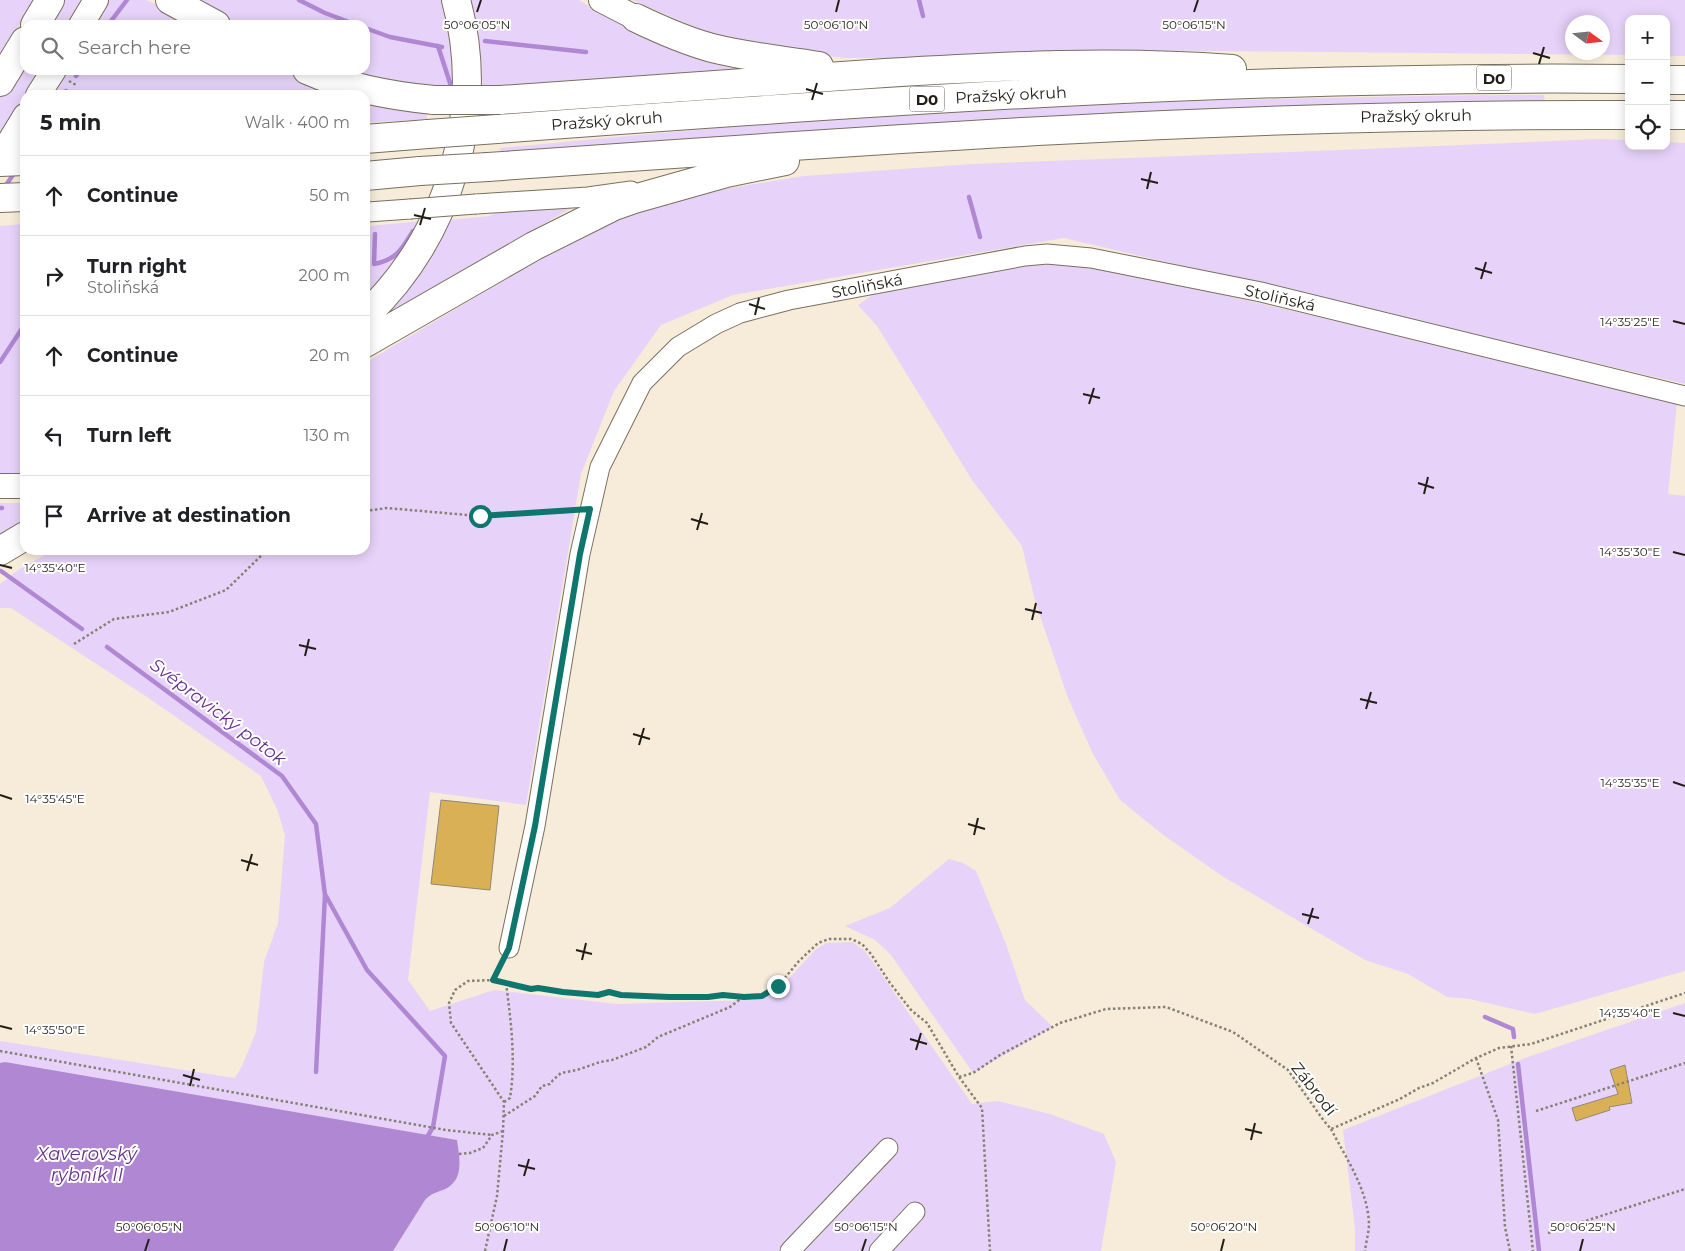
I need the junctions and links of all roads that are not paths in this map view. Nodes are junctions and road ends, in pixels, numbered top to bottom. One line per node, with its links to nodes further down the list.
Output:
1 (50, 0): 7 (highway)
2 (96, 0): 8 (main road)
3 (170, 0): 9 (highway)
4 (456, 0): 36 (highway)
5 (601, 0): 6 (main road)
6 (636, 18): 11 (highway)
7 (38, 20)
8 (84, 20)
9 (207, 20)
10 (20, 48): 12 (highway)
11 (875, 74): 18 (highway); 21 (highway, bridge)
12 (2, 75)
13 (51, 75): 19 (main road)
14 (321, 75): 20 (highway, bridge)
15 (1625, 79): 18 (highway, Pražský okruh / D0)
16 (1670, 80): 17 (highway)
17 (1685, 80)
18 (1358, 81): 26 (highway, Pražský okruh / D0, bridge)
19 (41, 90)
20 (367, 90)
21 (370, 91)
22 (1625, 115): 27 (highway, Pražský okruh / D0)
23 (1670, 115): 24 (highway)
24 (1685, 116)
25 (20, 124): 28 (main road)
26 (370, 139)
27 (885, 141): 31 (highway, Pražský okruh / D0, bridge); 32 (highway)
28 (0, 157)
29 (20, 161): 30 (highway)
30 (0, 162)
31 (370, 176)
32 (684, 184): 35 (lane, bridge); 37 (highway)
33 (20, 196): 34 (highway)
34 (0, 198)
35 (370, 212)
36 (370, 311)
37 (370, 340)
38 (1685, 396): 43 (lane, Stoliňská)
39 (0, 486): 40 (main road)
40 (20, 486)
41 (20, 539): 42 (highway)
42 (0, 551)
43 (509, 948)
44 (888, 1148): 46 (lane)
45 (914, 1212): 47 (lane)
46 (790, 1251)
47 (878, 1251)

